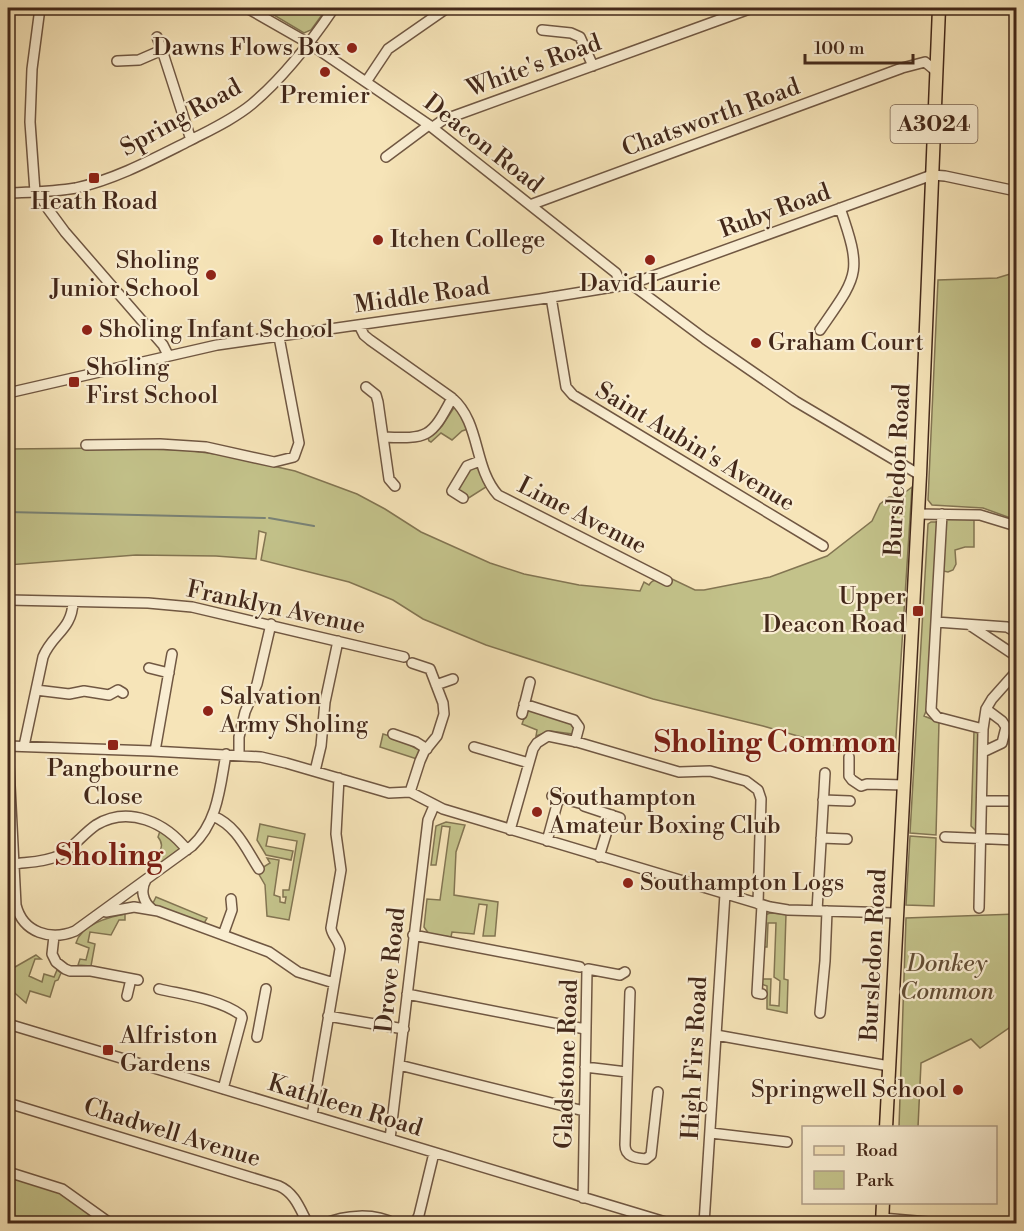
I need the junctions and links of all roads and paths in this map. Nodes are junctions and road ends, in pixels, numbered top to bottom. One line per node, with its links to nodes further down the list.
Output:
1 (40, 8): 20 (street)
2 (247, 8): 9 (street, Deacon Road)
3 (334, 8): 9 (street, Spring Road)
4 (447, 8): 14 (street)
5 (750, 8): 12 (street, White's Road)
6 (941, 9): 13 (main road, Bursledon Road / A3024)
7 (542, 30): 12 (street)
8 (157, 37): 10 (street)
9 (310, 44): 14 (street, Deacon Road); 16 (street, Spring Road)
10 (162, 50): 11 (street); 16 (street)
11 (117, 61)
12 (593, 66): 15 (street, White's Road)
13 (937, 72): 18 (main road, Bursledon Road / A3024); 22 (street, Chatsworth Road)
14 (366, 81): 15 (street, Deacon Road)
15 (431, 126): 17 (street, White's Road); 22 (street, Deacon Road)
16 (191, 140): 20 (street, Spring Road)
17 (386, 157)
18 (932, 175): 19 (street); 23 (street, Ruby Road); 36 (main road, Bursledon Road / A3024)
19 (1017, 191)
20 (37, 192): 21 (street, Spring Road); 29 (street)
21 (8, 193)
22 (530, 205): 24 (street, Deacon Road)
23 (840, 208): 24 (street, Ruby Road); 27 (street)
24 (626, 285): 25 (street, Middle Road); 36 (street, Deacon Road)
25 (551, 297): 26 (street, Middle Road); 43 (street, Saint Aubin's Avenue)
26 (359, 325): 28 (street, Middle Road); 32 (street, Lime Avenue)
27 (820, 330)
28 (279, 337): 29 (street, Middle Road); 34 (street)
29 (168, 355): 31 (street, Middle Road)
30 (366, 387): 33 (street)
31 (8, 393)
32 (452, 398): 33 (street); 35 (street, Lime Avenue)
33 (383, 437): 37 (street)
34 (86, 445)
35 (480, 461): 38 (street); 45 (street, Lime Avenue)
36 (920, 475): 39 (main road, Bursledon Road / A3024)
37 (395, 486)
38 (463, 498)
39 (917, 513): 40 (street); 80 (main road, Bursledon Road / A3024)
40 (942, 514): 42 (street); 48 (street, Bursledon Road)
41 (799, 519): 43 (street)
42 (1017, 526)
43 (793, 528): 44 (street, Saint Aubin's Avenue)
44 (823, 546)
45 (667, 581)
46 (8, 600): 47 (street, Franklyn Avenue)
47 (73, 602): 49 (street, Franklyn Avenue); 62 (street)
48 (936, 622): 50 (street); 64 (street, Bursledon Road)
49 (271, 624): 52 (street, Franklyn Avenue); 74 (street)
50 (968, 624): 51 (street); 54 (street)
51 (1017, 632)
52 (338, 640): 60 (street, Franklyn Avenue); 77 (street)
53 (172, 654): 57 (street)
54 (1017, 656)
55 (149, 669): 57 (street)
56 (1017, 672): 63 (street)
57 (169, 673): 71 (street)
58 (453, 679): 60 (street)
59 (530, 682): 66 (street)
60 (436, 685): 70 (street)
61 (119, 689): 62 (street)
62 (36, 690): 68 (street)
63 (986, 709): 64 (street); 72 (street)
64 (983, 729): 72 (street)
65 (393, 734): 70 (street)
66 (575, 742): 76 (street); 102 (street)
67 (8, 746): 68 (street); 97 (street)
68 (24, 746): 71 (street)
69 (474, 747): 76 (street)
70 (427, 748): 81 (street)
71 (155, 751): 73 (street)
72 (983, 752): 84 (street)
73 (226, 754): 74 (street); 87 (street)
74 (239, 755): 77 (street)
75 (849, 757): 80 (street)
76 (529, 762): 88 (street)
77 (315, 771): 79 (street)
78 (825, 773): 82 (street)
79 (339, 778): 81 (street); 114 (street)
80 (904, 785): 107 (main road, Bursledon Road / A3024)
81 (410, 792): 86 (street)
82 (823, 800): 83 (street); 90 (street)
83 (850, 801)
84 (982, 801): 85 (street); 91 (street)
85 (1017, 801)
86 (434, 806): 88 (street); 110 (street, Drove Road)
87 (213, 816): 95 (street); 98 (street)
88 (510, 830): 94 (street)
89 (945, 837): 91 (street)
90 (821, 838): 92 (street); 106 (street)
91 (981, 838): 93 (street); 104 (street)
92 (848, 839)
93 (1017, 840)
94 (547, 842): 96 (street); 96 (street)
95 (187, 850): 97 (street); 99 (street)
96 (599, 857): 100 (street)
97 (14, 864): 103 (street)
98 (259, 869)
99 (146, 880): 105 (street); 108 (street)
100 (725, 894): 102 (street); 128 (street, High Firs Road)
101 (231, 899): 109 (street)
102 (760, 905): 106 (street); 119 (street)
103 (12, 907): 111 (street)
104 (979, 908)
105 (155, 910): 108 (street); 109 (street)
106 (822, 911): 107 (street); 121 (street)
107 (897, 913): 131 (main road, Bursledon Road / A3024)
108 (96, 917): 111 (street)
109 (223, 935): 114 (street)
110 (414, 935): 112 (street, Gladstone Road); 118 (street, Drove Road)
111 (54, 936): 120 (street)
112 (580, 967)
113 (625, 972): 127 (street, Gladstone Road)
114 (334, 983): 122 (street)
115 (159, 989): 123 (street)
116 (266, 989): 124 (street)
117 (630, 992): 133 (street)
118 (407, 993): 126 (street, Drove Road); 127 (street)
119 (762, 994)
120 (127, 996)
121 (820, 1013)
122 (328, 1016): 126 (street); 138 (street)
123 (242, 1018): 124 (street); 134 (street)
124 (261, 1018): 129 (street)
125 (8, 1024): 134 (street, Kathleen Road)
126 (404, 1029): 130 (street, Drove Road)
127 (585, 1029): 132 (street, Gladstone Road)
128 (716, 1035): 131 (street); 140 (street, High Firs Road)
129 (257, 1037)
130 (399, 1065): 137 (street); 141 (street, Drove Road)
131 (889, 1066): 139 (main road, Bursledon Road / A3024)
132 (585, 1067): 133 (street); 137 (street, Gladstone Road)
133 (627, 1072): 135 (street)
134 (223, 1089): 138 (street, Kathleen Road)
135 (658, 1092)
136 (8, 1103): 150 (street, Chadwell Avenue)
137 (584, 1111): 145 (street, Gladstone Road)
138 (312, 1115): 141 (street, Kathleen Road)
139 (886, 1126)
140 (711, 1132): 142 (street); 155 (street, High Firs Road)
141 (390, 1139): 143 (street, Kathleen Road)
142 (787, 1142)
143 (434, 1153): 145 (street, Kathleen Road); 153 (street)
144 (8, 1172): 149 (street)
145 (583, 1198): 154 (street, Kathleen Road)
146 (883, 1204): 147 (main road)
147 (882, 1221): 148 (street)
148 (921, 1222): 156 (street)
149 (111, 1224)
150 (308, 1224)
151 (323, 1224): 152 (street)
152 (395, 1224)
153 (415, 1224)
154 (672, 1224)
155 (704, 1224)
156 (951, 1224)

